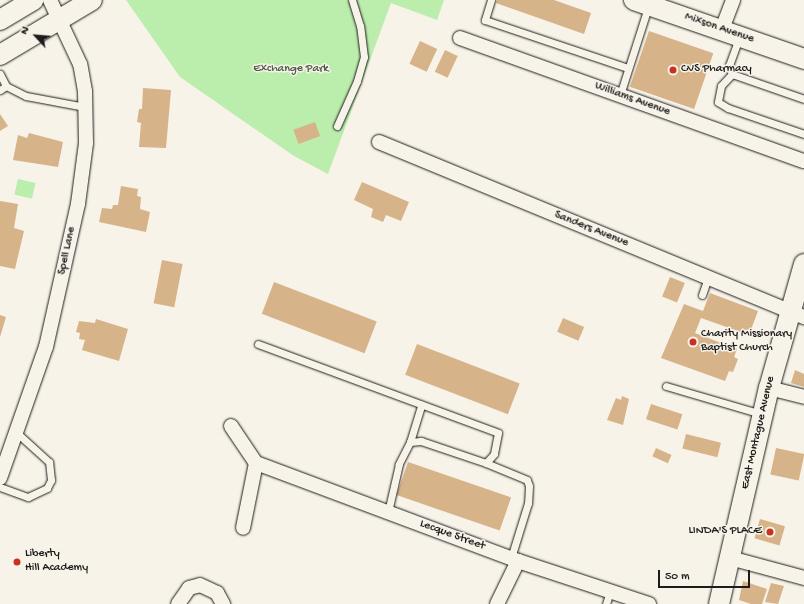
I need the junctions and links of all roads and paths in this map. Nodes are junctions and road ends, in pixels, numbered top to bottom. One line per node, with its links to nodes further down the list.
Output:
1 (33, 0): 8 (main road)
2 (50, 0): 9 (street, Spell Lane)
3 (92, 0): 9 (main road)
4 (352, 0): 21 (lane)
5 (491, 0): 14 (lane)
6 (733, 0): 10 (street)
7 (641, 3): 10 (main road, Mixson Avenue); 14 (lane)
8 (1, 16)
9 (59, 19): 12 (main road); 20 (street, Spell Lane)
10 (731, 32): 13 (main road, Mixson Avenue); 16 (lane)
11 (460, 38): 18 (street, Williams Avenue)
12 (0, 55)
13 (804, 59)
14 (628, 68): 18 (lane)
15 (0, 74): 17 (lane)
16 (732, 74): 19 (lane); 22 (lane)
17 (3, 88): 20 (lane)
18 (620, 95): 24 (street, Williams Avenue)
19 (804, 100)
20 (85, 107): 36 (street, Spell Lane)
21 (336, 126)
22 (804, 134)
23 (379, 142): 26 (street, Sanders Avenue)
24 (804, 161)
25 (804, 264): 28 (main road, East Montague Avenue)
26 (708, 278): 27 (lane); 28 (street, Sanders Avenue)
27 (702, 295)
28 (796, 314): 31 (main road, East Montague Avenue)
29 (258, 344): 33 (lane)
30 (666, 386): 34 (lane)
31 (769, 388): 32 (street); 34 (main road, East Montague Avenue)
32 (804, 397)
33 (421, 405): 37 (lane); 39 (lane)
34 (763, 415): 44 (main road, East Montague Avenue)
35 (230, 426): 38 (street)
36 (17, 433): 40 (street, Spell Lane); 41 (lane)
37 (410, 442): 39 (lane); 42 (lane)
38 (256, 463): 42 (street, Lecque Street); 43 (street)
39 (486, 463): 45 (lane)
40 (0, 478)
41 (0, 487)
42 (388, 512): 45 (street, Lecque Street)
43 (243, 528)
44 (730, 558): 46 (street); 52 (main road, East Montague Avenue)
45 (514, 559): 47 (street, Lecque Street); 50 (street)
46 (804, 578)
47 (608, 598): 51 (street, Lecque Street)
48 (178, 604): 49 (street)
49 (223, 604)
50 (497, 604)
51 (649, 604)
52 (719, 604)

